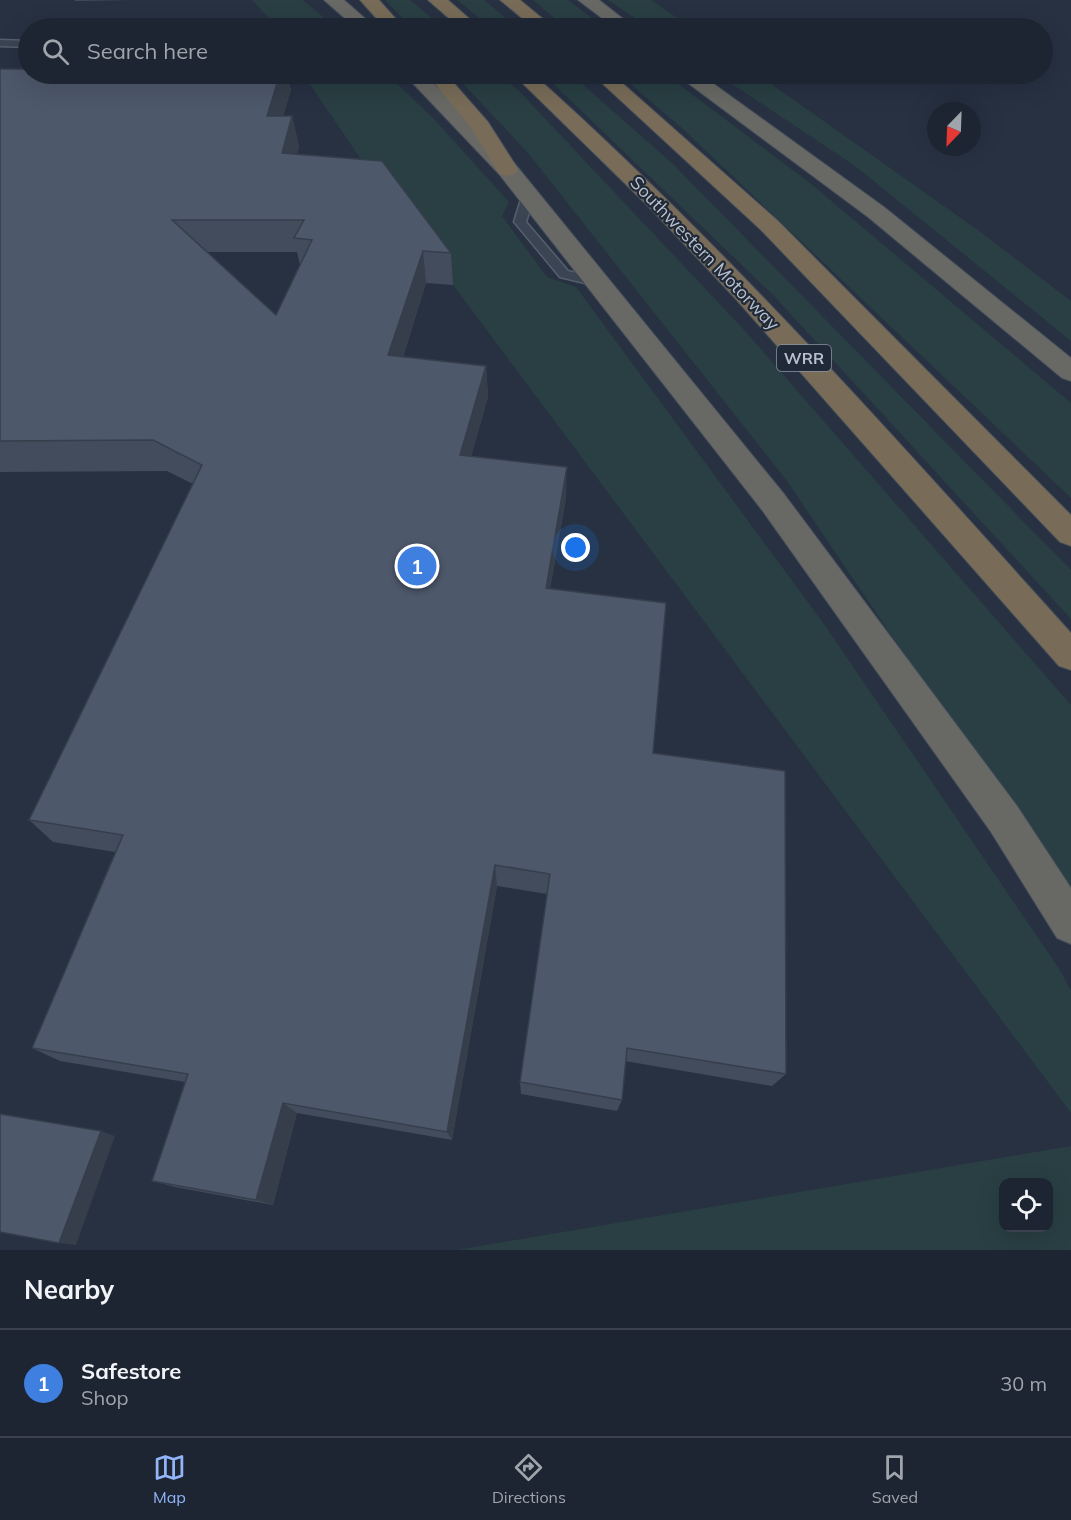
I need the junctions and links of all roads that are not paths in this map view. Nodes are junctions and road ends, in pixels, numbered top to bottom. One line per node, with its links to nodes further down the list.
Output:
1 (333, 0): 7 (highway)
2 (369, 0): 8 (highway)
3 (437, 0): 9 (highway)
4 (509, 0): 10 (highway)
5 (518, 0): 11 (highway)
6 (587, 0): 12 (highway)
7 (355, 18)
8 (386, 18)
9 (459, 18)
10 (534, 18)
11 (537, 18)
12 (612, 18)
13 (0, 43): 14 (lane)
14 (18, 44)
15 (423, 84): 20 (highway)
16 (444, 84): 20 (highway)
17 (533, 84): 23 (highway, Southwestern Motorway / WRR)
18 (612, 84): 22 (highway)
19 (702, 84): 21 (highway)
20 (507, 169): 24 (highway)
21 (1071, 372)
22 (1071, 534)
23 (1071, 656)
24 (1071, 924)

